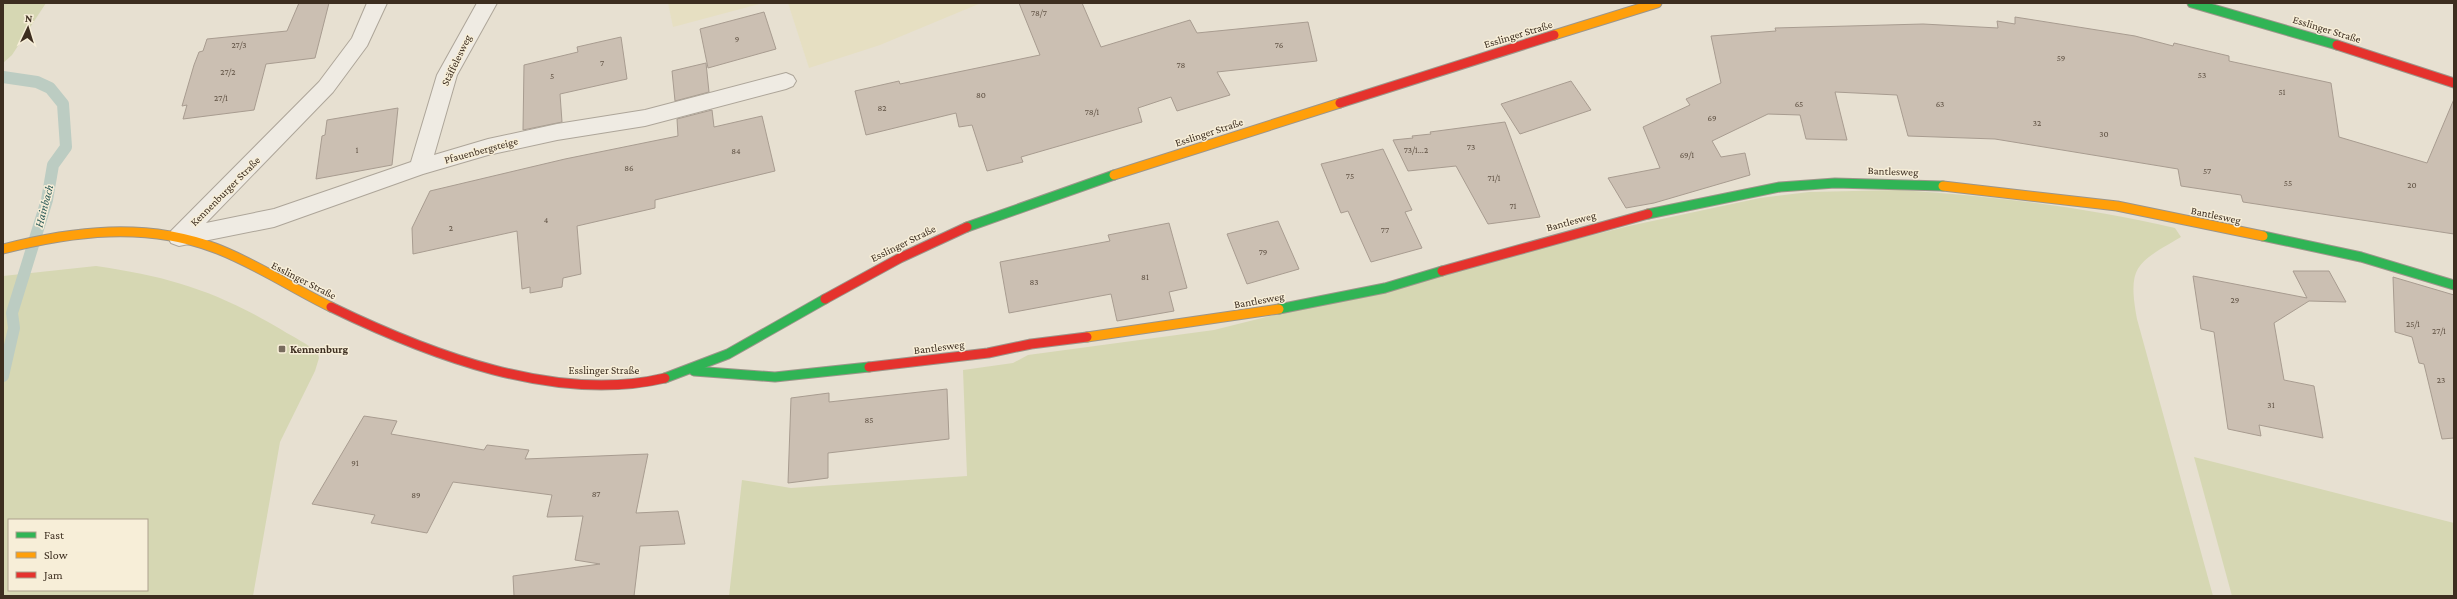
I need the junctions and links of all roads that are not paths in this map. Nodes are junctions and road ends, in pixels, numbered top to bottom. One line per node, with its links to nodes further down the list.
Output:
1 (377, 3): 8 (street, Kennenburger Straße)
2 (487, 3): 7 (street, Stäffelesweg)
3 (1658, 3): 11 (street, Esslinger Straße)
4 (2192, 3): 6 (street, Esslinger Straße)
5 (786, 81): 7 (street, Pfauenbergsteige)
6 (2454, 83)
7 (420, 167): 8 (street, Pfauenbergsteige)
8 (179, 237): 9 (street); 11 (street, Esslinger Straße)
9 (3, 249)
10 (2454, 285): 11 (street, Bantlesweg)
11 (694, 371)

